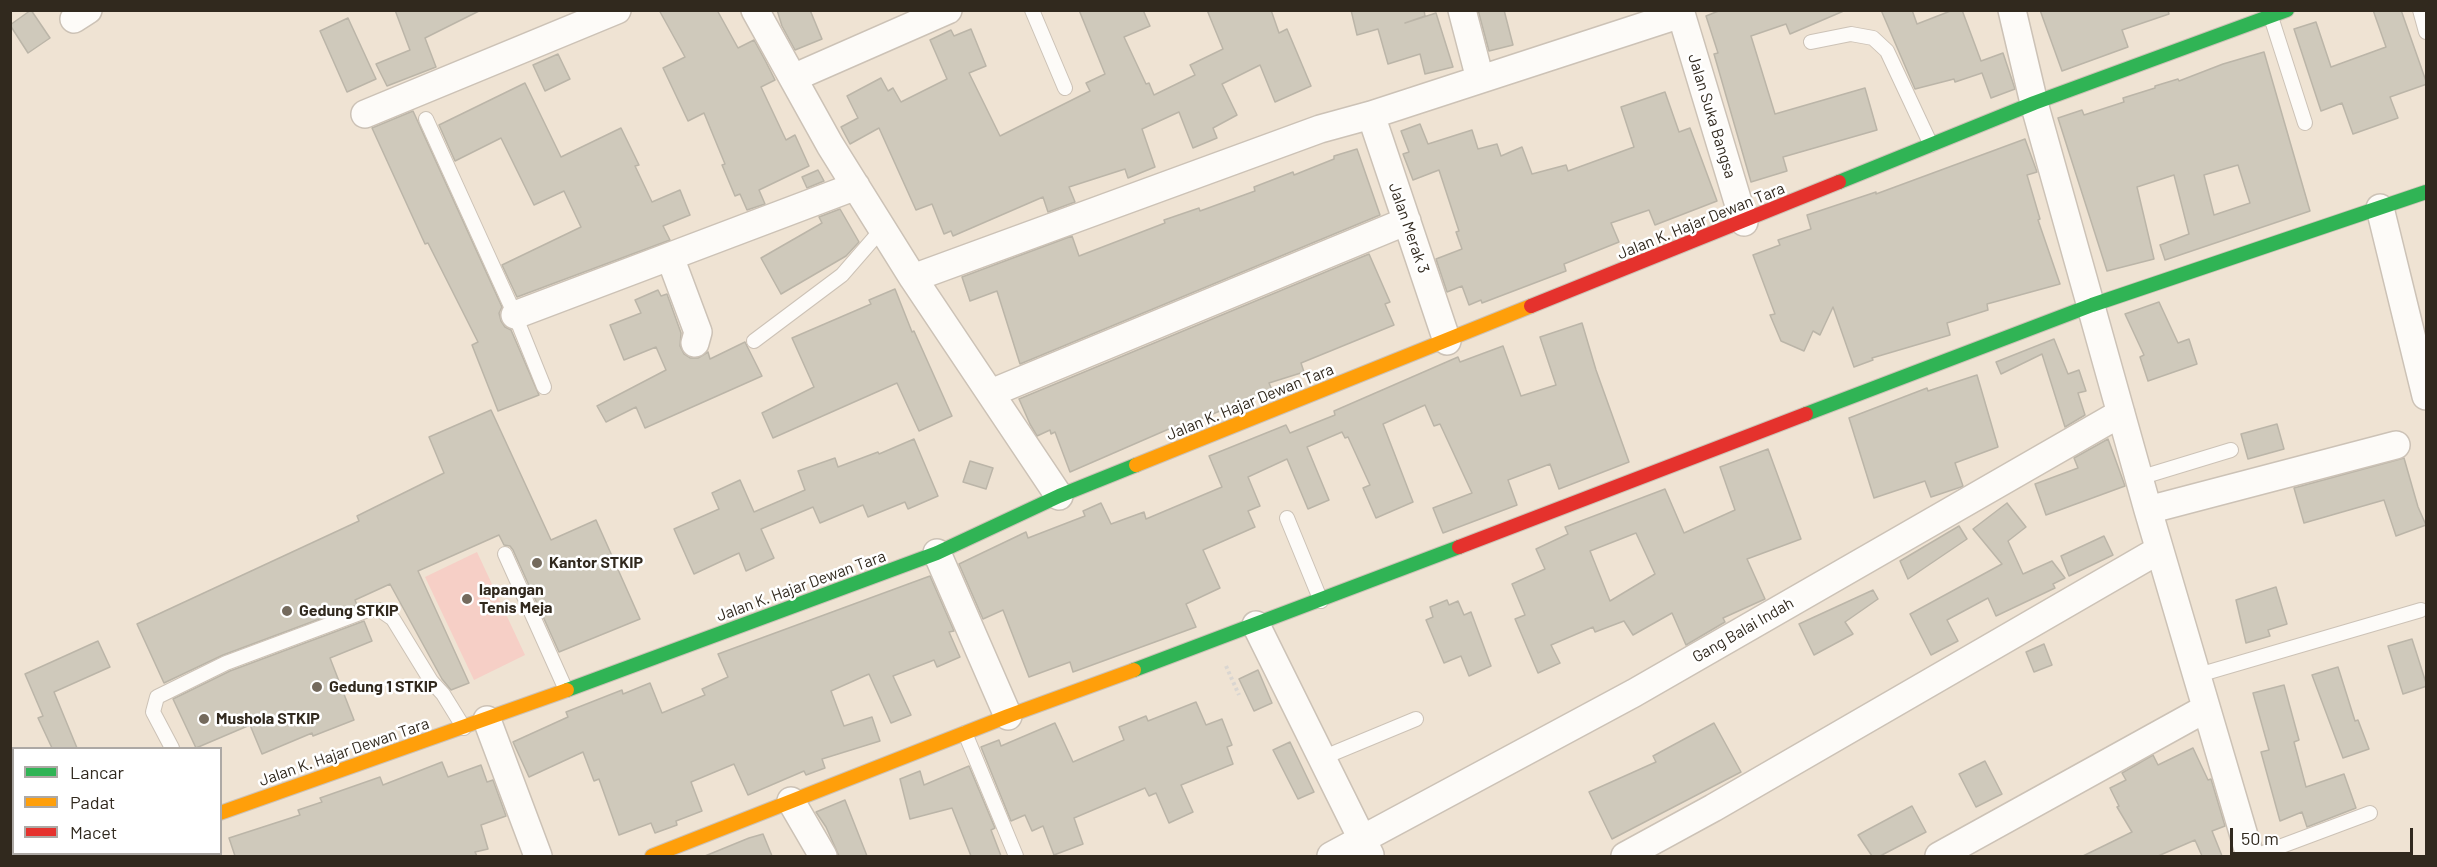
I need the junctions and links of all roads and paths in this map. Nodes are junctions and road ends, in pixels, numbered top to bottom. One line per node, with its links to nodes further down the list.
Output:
1 (617, 10): 17 (street)
2 (755, 10): 13 (street)
3 (948, 10): 13 (street)
4 (1032, 10): 15 (lane)
5 (1462, 10): 14 (street)
6 (2012, 10): 16 (street)
7 (2288, 10): 10 (street, Jalan K. Hajar Dewan Tara)
8 (2420, 10): 11 (lane)
9 (1681, 12): 14 (street); 26 (street, Jalan Suka Bangsa)
10 (2271, 16): 16 (street, Jalan K. Hajar Dewan Tara); 20 (lane)
11 (2427, 32)
12 (1811, 42): 21 (lane)
13 (793, 78): 22 (street)
14 (1480, 79): 18 (street)
15 (1065, 88)
16 (2034, 103): 21 (street, Jalan K. Hajar Dewan Tara); 30 (street)
17 (365, 114)
18 (1371, 115): 25 (street, Jalan Merak 3); 29 (street)
19 (426, 119): 31 (lane)
20 (2306, 123)
21 (1931, 145): 26 (street, Jalan K. Hajar Dewan Tara)
22 (856, 186): 27 (street); 28 (street)
23 (2427, 192): 24 (street)
24 (2380, 208): 30 (street); 35 (street)
25 (1407, 221): 33 (street, Jalan Merak 3); 37 (street)
26 (1744, 222): 33 (street, Jalan K. Hajar Dewan Tara)
27 (882, 229): 29 (street); 32 (lane)
28 (670, 257): 31 (street); 34 (street)
29 (913, 278): 37 (street)
30 (2092, 305): 39 (street); 49 (street)
31 (515, 315): 36 (lane)
32 (754, 341)
33 (1447, 341): 43 (street, Jalan K. Hajar Dewan Tara)
34 (695, 343)
35 (2421, 346): 38 (street)
36 (544, 387)
37 (991, 393): 43 (street)
38 (2427, 396)
39 (2121, 413): 42 (street); 64 (street, Gang Balai Indah)
40 (2396, 445): 44 (street)
41 (2231, 450): 42 (lane)
42 (2139, 478): 44 (street)
43 (1059, 496): 47 (street, Jalan K. Hajar Dewan Tara)
44 (2148, 510): 46 (street)
45 (1287, 519): 49 (lane)
46 (2159, 550): 52 (street); 70 (street)
47 (937, 552): 53 (street, Jalan K. Hajar Dewan Tara); 55 (street)
48 (504, 554): 53 (lane)
49 (1320, 601): 51 (street)
50 (2421, 610): 52 (lane)
51 (1256, 625): 55 (street); 60 (street)
52 (2195, 676): 54 (street)
53 (566, 690): 57 (street, Jalan K. Hajar Dewan Tara)
54 (2205, 709): 71 (street); 72 (street)
55 (1008, 716): 58 (street)
56 (1416, 719): 60 (lane)
57 (475, 724): 59 (lane); 62 (street, Jalan K. Hajar Dewan Tara); 65 (street)
58 (965, 733): 61 (street); 68 (lane)
59 (171, 747)
60 (1322, 758): 64 (street)
61 (791, 801): 66 (street); 67 (street)
62 (222, 812)
63 (2370, 813): 73 (lane)
64 (1367, 848): 69 (street, Gang Balai Indah)
65 (538, 856)
66 (651, 856)
67 (823, 856)
68 (1016, 856)
69 (1331, 856)
70 (1624, 856)
71 (1938, 856)
72 (2250, 856)
73 (2255, 856)

